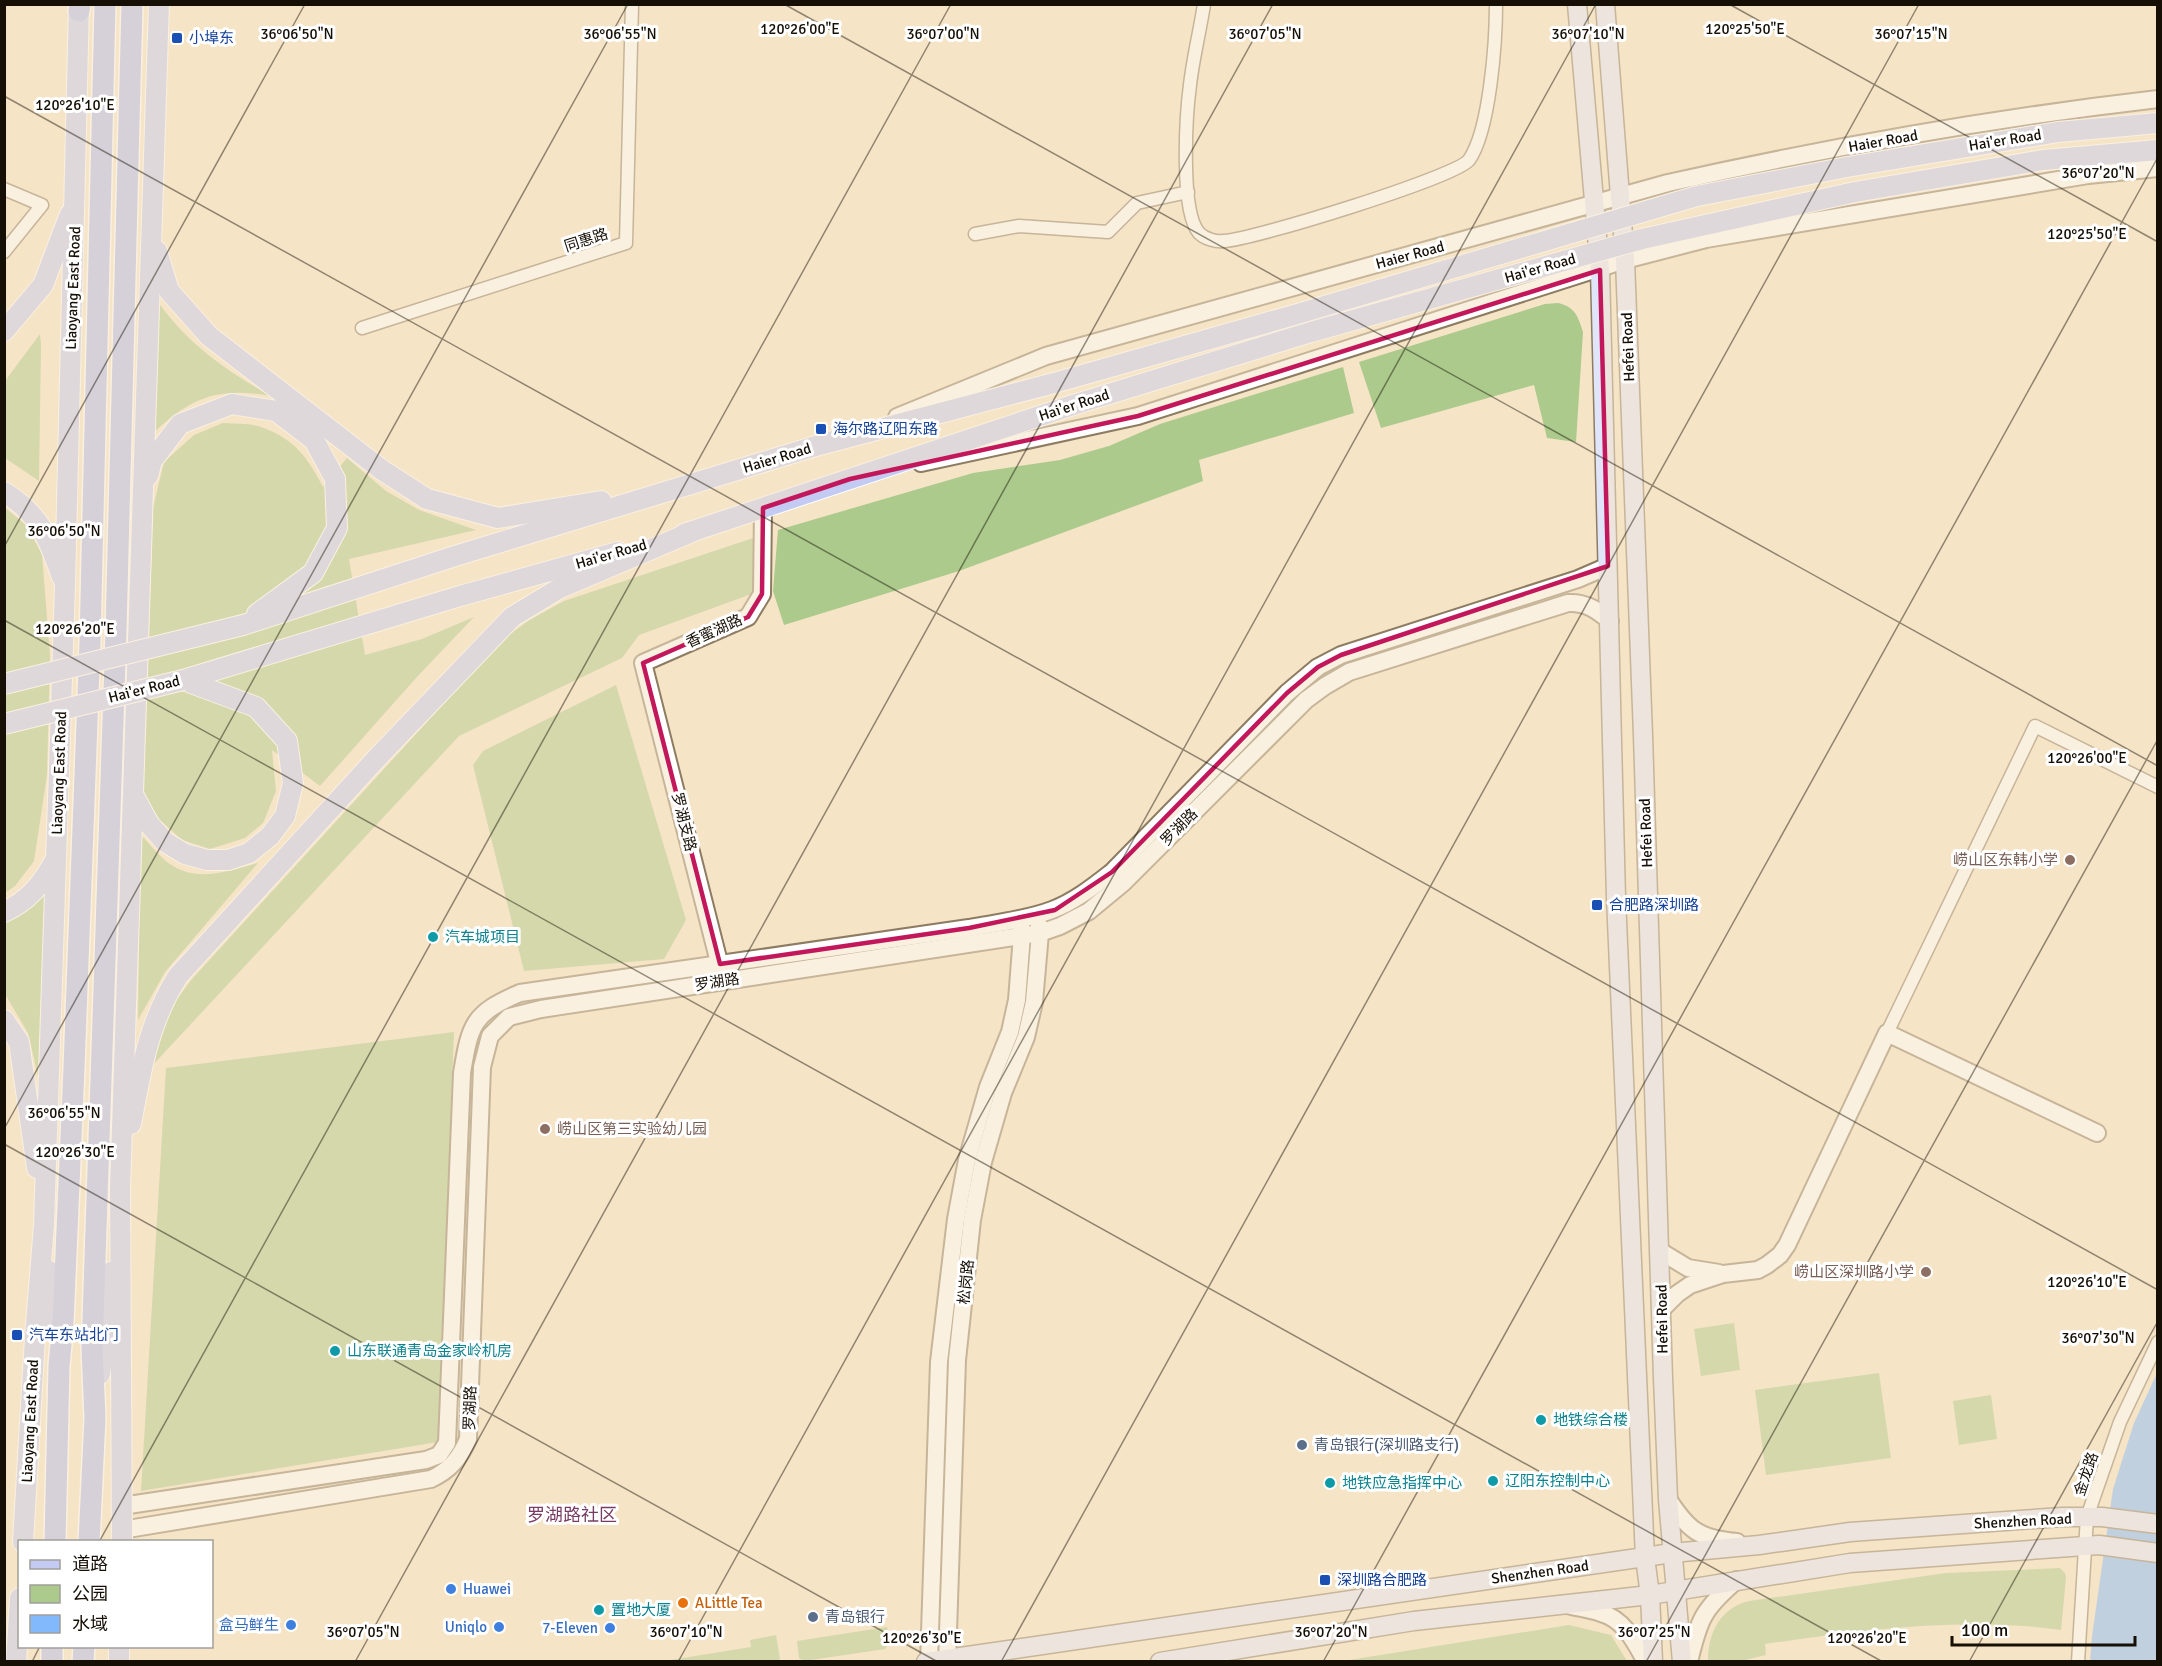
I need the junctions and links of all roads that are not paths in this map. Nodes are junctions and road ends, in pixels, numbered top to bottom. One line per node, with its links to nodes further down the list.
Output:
1 (105, 4): 59 (highway, Liaoyang East Road)
2 (132, 4): 60 (highway)
3 (159, 4): 19 (main road)
4 (632, 4): 24 (street, 同惠路)
5 (1204, 4): 16 (street)
6 (1496, 4): 16 (street)
7 (1577, 4): 18 (main road, Hefei Road)
8 (1605, 4): 17 (main road, Hefei Road)
9 (79, 7): 12 (main road, Liaoyang East Road)
10 (2157, 99): 17 (street, Haier Road)
11 (2157, 123): 26 (main road, Hai'er Road, bridge)
12 (77, 131): 25 (main road); 34 (main road, Liaoyang East Road)
13 (2157, 150): 27 (main road, Hai'er Road, bridge)
14 (2157, 168): 22 (street)
15 (4, 189): 21 (street)
16 (1188, 192): 20 (street)
17 (1622, 195): 18 (street, Haier Road); 22 (main road, Hefei Road)
18 (1594, 204): 23 (main road, Hefei Road); 26 (street, Haier Road)
19 (152, 233): 28 (main road); 29 (main road)
20 (975, 234)
21 (4, 252)
22 (1625, 260): 23 (street); 55 (main road, Hefei Road)
23 (1600, 270): 27 (street); 33 (main road, Hefei Road)
24 (362, 328)
25 (4, 331)
26 (847, 438): 29 (main road, Haier Road)
27 (850, 479): 31 (main road, Hai'er Road)
28 (144, 488): 36 (main road); 42 (main road)
29 (684, 488): 36 (main road)
30 (4, 492): 34 (main road)
31 (763, 508): 32 (main road, Hai'er Road); 37 (street, 香蜜湖路)
32 (694, 531): 38 (main road, Hai'er Road); 53 (main road)
33 (1608, 566): 35 (main road, Hefei Road); 45 (street)
34 (65, 586): 43 (main road, Liaoyang East Road)
35 (1610, 621): 47 (street, 罗湖路); 73 (main road, Hefei Road)
36 (243, 625): 39 (main road, bridge)
37 (643, 663): 48 (street, 罗湖支路)
38 (183, 680): 40 (main road, Hai'er Road, bridge); 42 (main road)
39 (4, 684)
40 (4, 724)
41 (2157, 787): 51 (street)
42 (134, 794): 53 (main road)
43 (56, 859): 44 (main road); 54 (main road, Liaoyang East Road)
44 (4, 912)
45 (1038, 915): 46 (street); 47 (street, 松岗路)
46 (1021, 927): 47 (street, 罗湖路); 48 (street); 49 (street, 罗湖路); 79 (street, 松岗路)
47 (1040, 933): 79 (street, 松岗路)
48 (720, 964): 49 (street, 罗湖支路); 62 (street)
49 (724, 981): 65 (street, 罗湖路)
50 (4, 1020): 54 (main road)
51 (1887, 1034): 52 (street); 56 (street)
52 (2097, 1133)
53 (120, 1188): 60 (main road); 62 (main road)
54 (44, 1225): 59 (main road); 66 (main road, Liaoyang East Road)
55 (1660, 1251): 56 (street); 57 (main road, Hefei Road)
56 (1723, 1274): 57 (street)
57 (1662, 1309): 61 (main road, Hefei Road)
58 (2157, 1342): 63 (street, 金龙路)
59 (59, 1366): 67 (highway, Liaoyang East Road)
60 (95, 1418): 68 (highway)
61 (1668, 1499): 69 (street); 71 (main road, Hefei Road)
62 (122, 1506): 65 (main road)
63 (2095, 1517): 64 (main road, Shenzhen Road); 69 (main road, Shenzhen Road); 70 (street, 金龙路)
64 (2157, 1524)
65 (122, 1536)
66 (23, 1540)
67 (55, 1540)
68 (89, 1540)
69 (1759, 1545): 71 (main road, Shenzhen Road)
70 (2092, 1546): 72 (main road, Shenzhen Road); 74 (main road, Shenzhen Road); 86 (street, 金龙路)
71 (1672, 1553): 73 (main road, Shenzhen Road); 75 (main road, Hefei Road)
72 (2157, 1553)
73 (1645, 1558): 76 (main road, Hefei Road); 79 (main road, Shenzhen Road)
74 (1737, 1580): 75 (main road, Shenzhen Road); 85 (street)
75 (1676, 1591): 76 (main road, Shenzhen Road); 84 (main road, Hefei Road)
76 (1650, 1595): 77 (main road, Shenzhen Road); 83 (main road)
77 (1567, 1605): 81 (main road, Shenzhen Road); 82 (street)
78 (18, 1630): 80 (main road)
79 (935, 1661)
80 (16, 1662)
81 (1160, 1662)
82 (1646, 1662)
83 (1653, 1662)
84 (1682, 1662)
85 (1689, 1662)
86 (2078, 1662)

